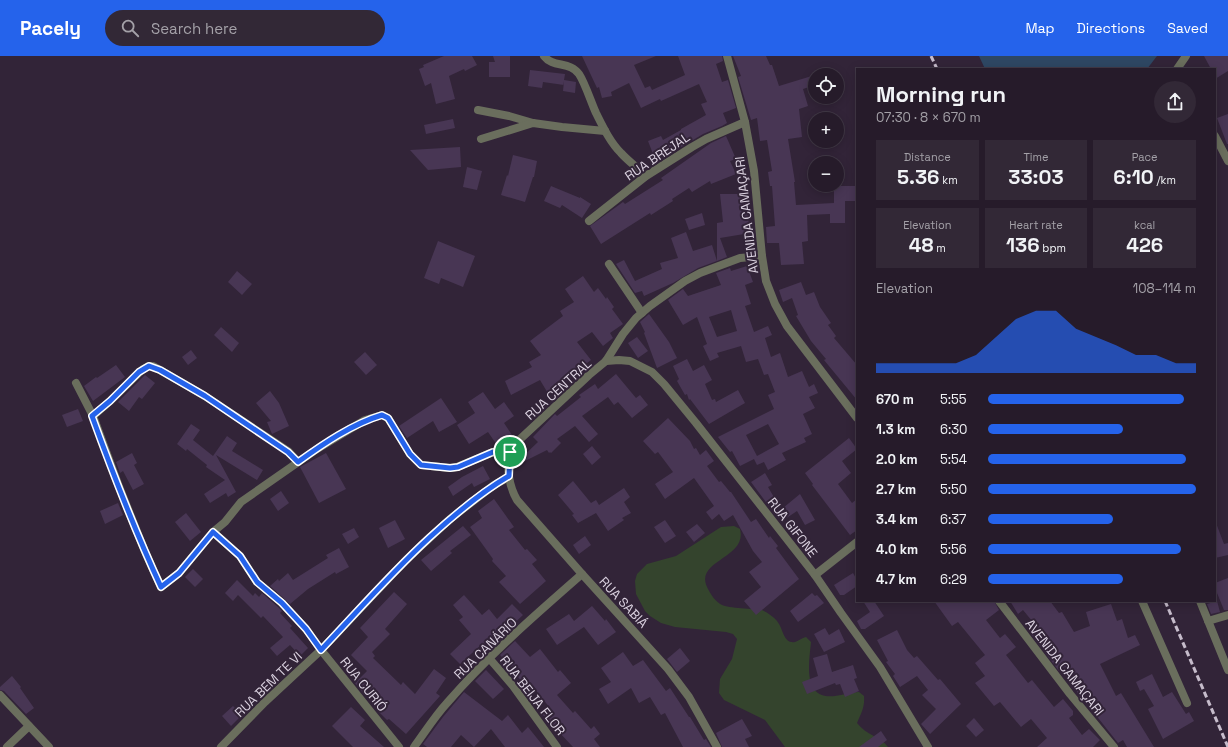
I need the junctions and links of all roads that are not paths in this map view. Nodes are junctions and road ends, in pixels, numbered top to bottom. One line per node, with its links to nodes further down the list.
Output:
1 (544, 56): 8 (street)
2 (727, 56): 6 (street, AVENIDA CAMAÇARI)
3 (1186, 56): 4 (street)
4 (1179, 68)
5 (478, 110): 7 (street)
6 (745, 122): 12 (street, RUA BREJAL); 14 (street, AVENIDA CAMAÇARI)
7 (534, 123): 8 (street); 9 (street)
8 (605, 131): 12 (street)
9 (481, 138)
10 (1216, 138): 11 (street)
11 (1228, 161)
12 (646, 176): 13 (street, RUA BREJAL)
13 (589, 221)
14 (762, 256): 16 (street); 20 (street, AVENIDA CAMAÇARI)
15 (609, 264): 16 (street)
16 (642, 313): 17 (street)
17 (606, 361): 21 (street, RUA CENTRAL); 27 (street, RUA GIFONE)
18 (76, 383): 19 (street)
19 (92, 416): 22 (street); 24 (street)
20 (856, 417)
21 (510, 452): 22 (street); 23 (street)
22 (298, 462): 24 (street)
23 (509, 476): 26 (street, RUA SABIÁ); 33 (street, RUA BEM TE VI)
24 (213, 532): 33 (street, RUA CURIÓ)
25 (856, 543): 27 (street)
26 (582, 574): 34 (street, RUA CANÁRIO); 45 (street, RUA SABIÁ)
27 (815, 574): 46 (street, RUA GIFONE)
28 (1000, 602): 47 (street, AVENIDA CAMAÇARI)
29 (1142, 602): 37 (street)
30 (1200, 602): 32 (street)
31 (1228, 615): 32 (street)
32 (1208, 621): 35 (street)
33 (321, 650): 41 (street, RUA BEM TE VI); 42 (street, RUA CURIÓ)
34 (489, 658): 43 (street, RUA CANÁRIO); 44 (street, RUA BEIJA FLOR)
35 (1228, 670)
36 (0, 695): 38 (street)
37 (1187, 703)
38 (29, 726): 39 (street); 40 (street)
39 (7, 747)
40 (49, 747)
41 (221, 747)
42 (400, 747)
43 (414, 747)
44 (557, 747)
45 (717, 747)
46 (928, 747)
47 (1114, 747)

